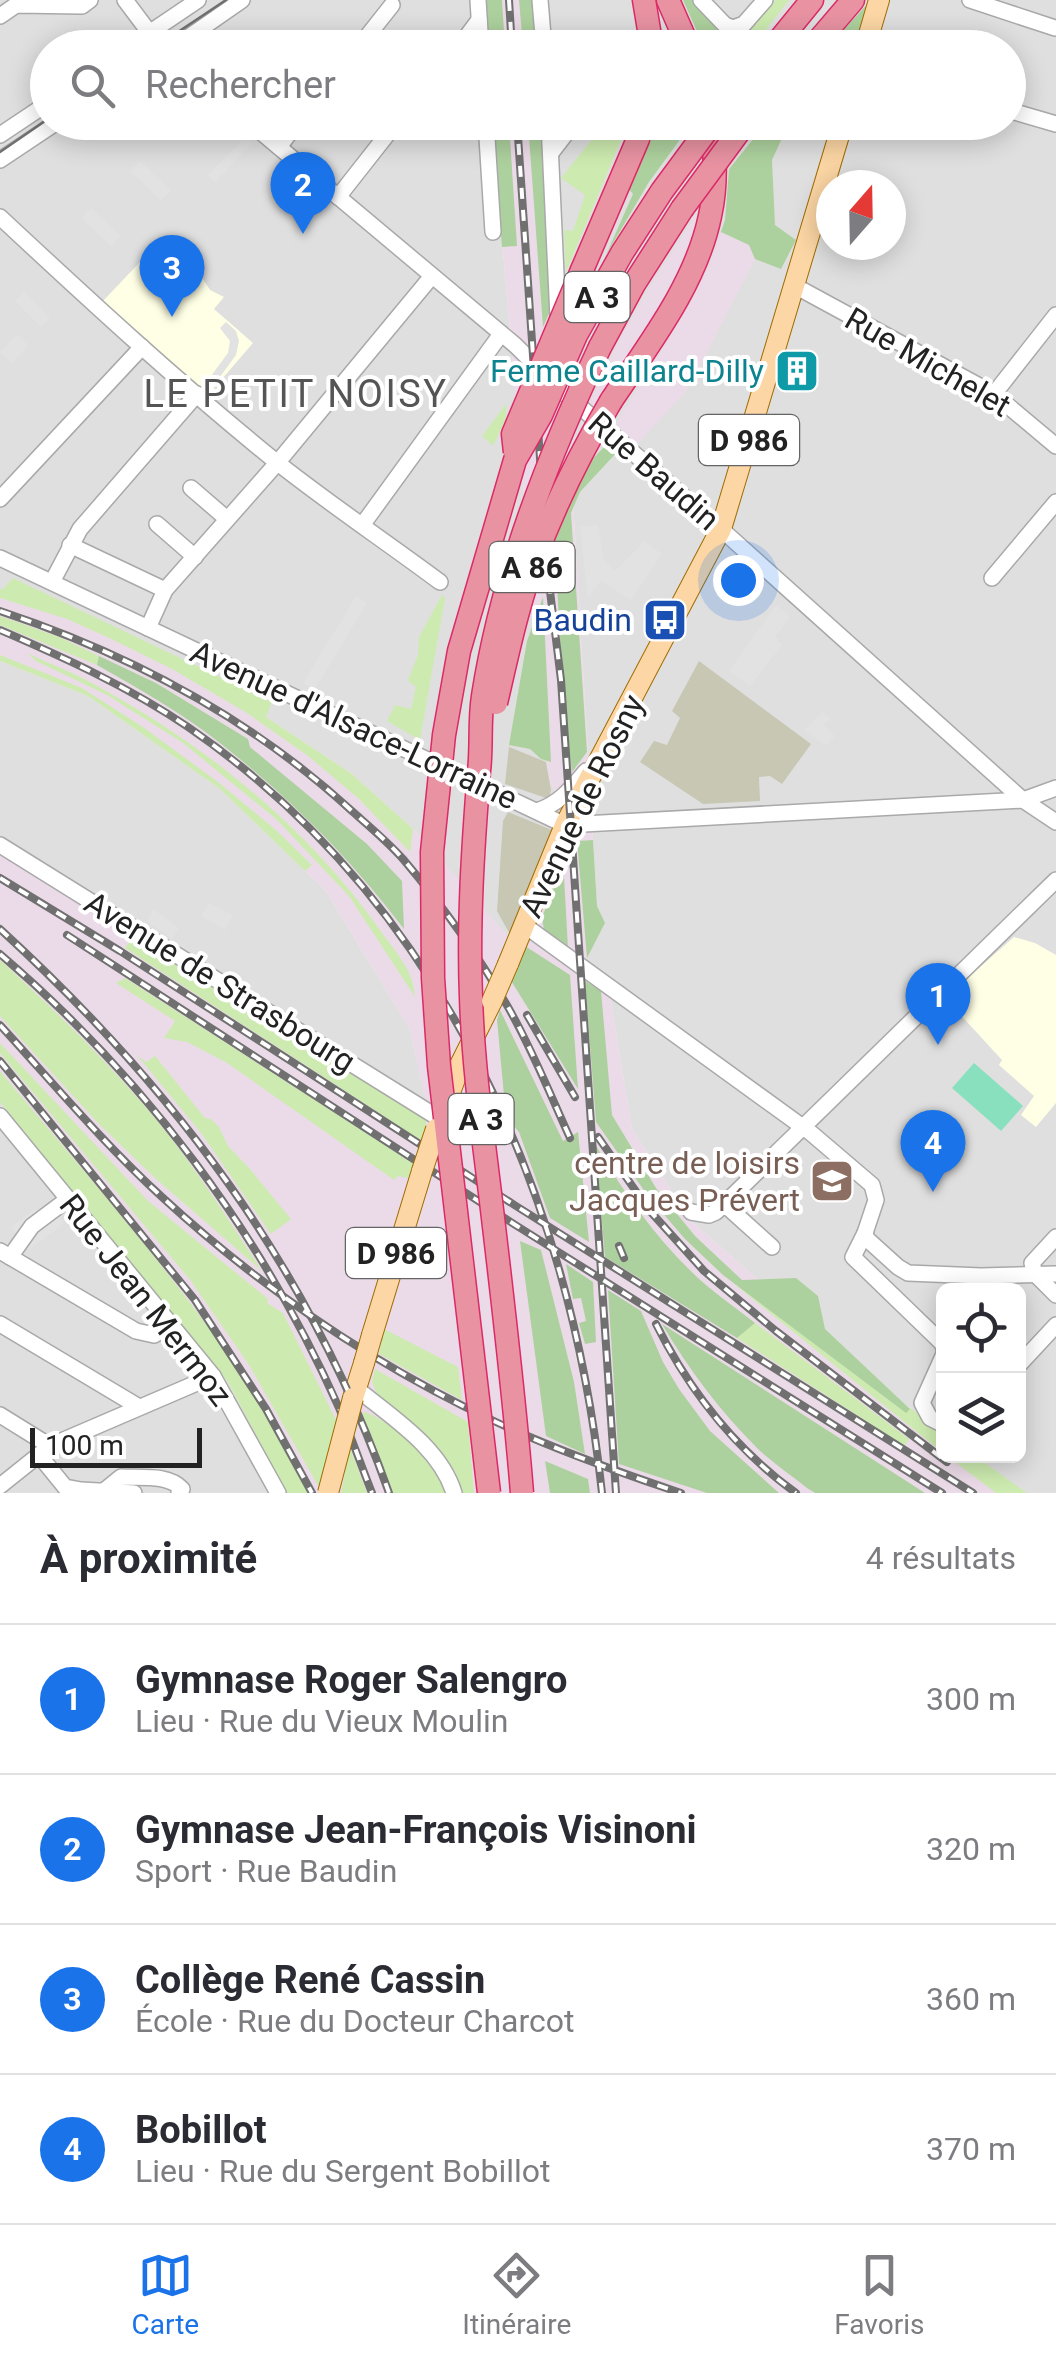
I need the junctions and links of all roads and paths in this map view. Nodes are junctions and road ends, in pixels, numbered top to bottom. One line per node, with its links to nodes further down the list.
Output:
1 (90, 0): 16 (street)
2 (125, 0): 19 (street)
3 (198, 0): 20 (street)
4 (242, 0): 21 (street)
5 (478, 0): 17 (street)
6 (540, 0): 25 (street)
7 (644, 0): 26 (highway)
8 (668, 0): 27 (highway)
9 (701, 0): 10 (street)
10 (766, 0)
11 (812, 0): 28 (highway)
12 (853, 0): 29 (highway)
13 (879, 0): 30 (main road)
14 (970, 0): 18 (street)
15 (392, 5): 22 (street)
16 (0, 16)
17 (479, 20): 23 (street); 24 (street)
18 (1055, 28)
19 (148, 30)
20 (153, 30)
21 (199, 30)
22 (372, 30)
23 (472, 30)
24 (480, 30)
25 (542, 30)
26 (649, 30)
27 (681, 30)
28 (788, 30)
29 (827, 30)
30 (870, 30)
31 (1026, 115): 33 (street)
32 (30, 116): 34 (street)
33 (1056, 124)
34 (0, 135)
35 (30, 140): 49 (street)
36 (271, 140): 47 (street, Rue Baudin)
37 (284, 140): 47 (street)
38 (383, 140): 50 (street)
39 (487, 140): 52 (street)
40 (550, 140): 48 (street)
41 (561, 140): 48 (street)
42 (638, 140): 62 (highway, bridge)
43 (700, 140): 62 (highway, A 3, bridge)
44 (715, 140): 80 (highway, A 86, bridge)
45 (733, 140): 80 (highway, A 3, bridge)
46 (838, 140): 54 (main road, Avenue de Rosny / D 986)
47 (279, 147): 50 (street, Rue Baudin)
48 (551, 153): 58 (street)
49 (0, 160)
50 (338, 196): 53 (street, Rue Baudin)
51 (0, 217): 57 (street)
52 (493, 232)
53 (432, 276): 56 (street, Rue Baudin); 63 (street)
54 (795, 286): 60 (street, Rue Michelet); 70 (main road, Avenue de Rosny / D 986)
55 (1056, 314): 60 (street)
56 (501, 334): 58 (street, Rue Baudin); 69 (street)
57 (142, 347): 59 (street); 65 (street)
58 (562, 391): 70 (street, Rue Baudin)
59 (198, 394): 63 (street); 71 (street)
60 (994, 394): 61 (street, Rue Michelet)
61 (1056, 446)
62 (515, 460): 121 (highway, A 3, bridge)
63 (278, 462): 67 (street); 69 (street)
64 (191, 488): 67 (street)
65 (0, 499)
66 (1056, 502): 74 (street)
67 (227, 518): 72 (street)
68 (157, 524): 72 (street)
69 (363, 524): 76 (street)
70 (720, 529): 79 (main road, Avenue de Rosny / D 986); 82 (street, Rue Baudin)
71 (70, 545): 75 (street); 77 (street)
72 (195, 557): 77 (street)
73 (0, 558): 75 (street, Avenue d'Alsace-Lorraine)
74 (992, 578)
75 (52, 582): 78 (street, Avenue d'Alsace-Lorraine)
76 (440, 582)
77 (165, 590): 78 (street)
78 (148, 628): 83 (street, Avenue d'Alsace-Lorraine)
79 (611, 740): 83 (street); 85 (main road, Avenue de Rosny / D 986)
80 (482, 744): 122 (highway, A 3, bridge)
81 (1056, 788): 82 (street, Avenue d'Alsace-Lorraine)
82 (1023, 800): 84 (street, Rue Baudin); 85 (street, Avenue d'Alsace-Lorraine)
83 (536, 812): 85 (street, Avenue d'Alsace-Lorraine)
84 (1056, 822)
85 (565, 825): 88 (main road, Avenue de Rosny / D 986)
86 (0, 844): 90 (street, Avenue de Strasbourg)
87 (1056, 880): 91 (street)
88 (524, 925): 90 (main road, Avenue de Rosny / D 986, bridge); 91 (street)
89 (0, 1116): 92 (street, Rue Jean Mermoz)
90 (438, 1124): 109 (main road, Avenue de Rosny / D 986, bridge)
91 (802, 1126): 93 (street); 95 (street)
92 (68, 1199): 98 (street); 103 (street, Rue Jean Mermoz)
93 (724, 1203): 94 (street); 97 (street)
94 (690, 1212)
95 (864, 1233): 99 (street); 105 (street)
96 (1056, 1237): 99 (street)
97 (772, 1246)
98 (5, 1254): 103 (street)
99 (1035, 1274): 100 (street); 101 (street)
100 (1056, 1274)
101 (1056, 1295)
102 (0, 1324): 110 (street)
103 (172, 1324): 108 (street, Rue Jean Mermoz)
104 (1056, 1324): 106 (street)
105 (936, 1337)
106 (1026, 1357)
107 (936, 1371): 112 (street)
108 (214, 1376): 110 (street); 118 (street, Rue Jean Mermoz)
109 (354, 1393): 119 (main road, Avenue de Rosny / D 986, bridge); 120 (street)
110 (139, 1408): 113 (street)
111 (0, 1415): 113 (street)
112 (936, 1421)
113 (45, 1450): 114 (street); 115 (street)
114 (0, 1486)
115 (105, 1490): 116 (street); 117 (street)
116 (134, 1493)
117 (179, 1493)
118 (278, 1493)
119 (328, 1493)
120 (454, 1493)
121 (488, 1493)
122 (522, 1493)

